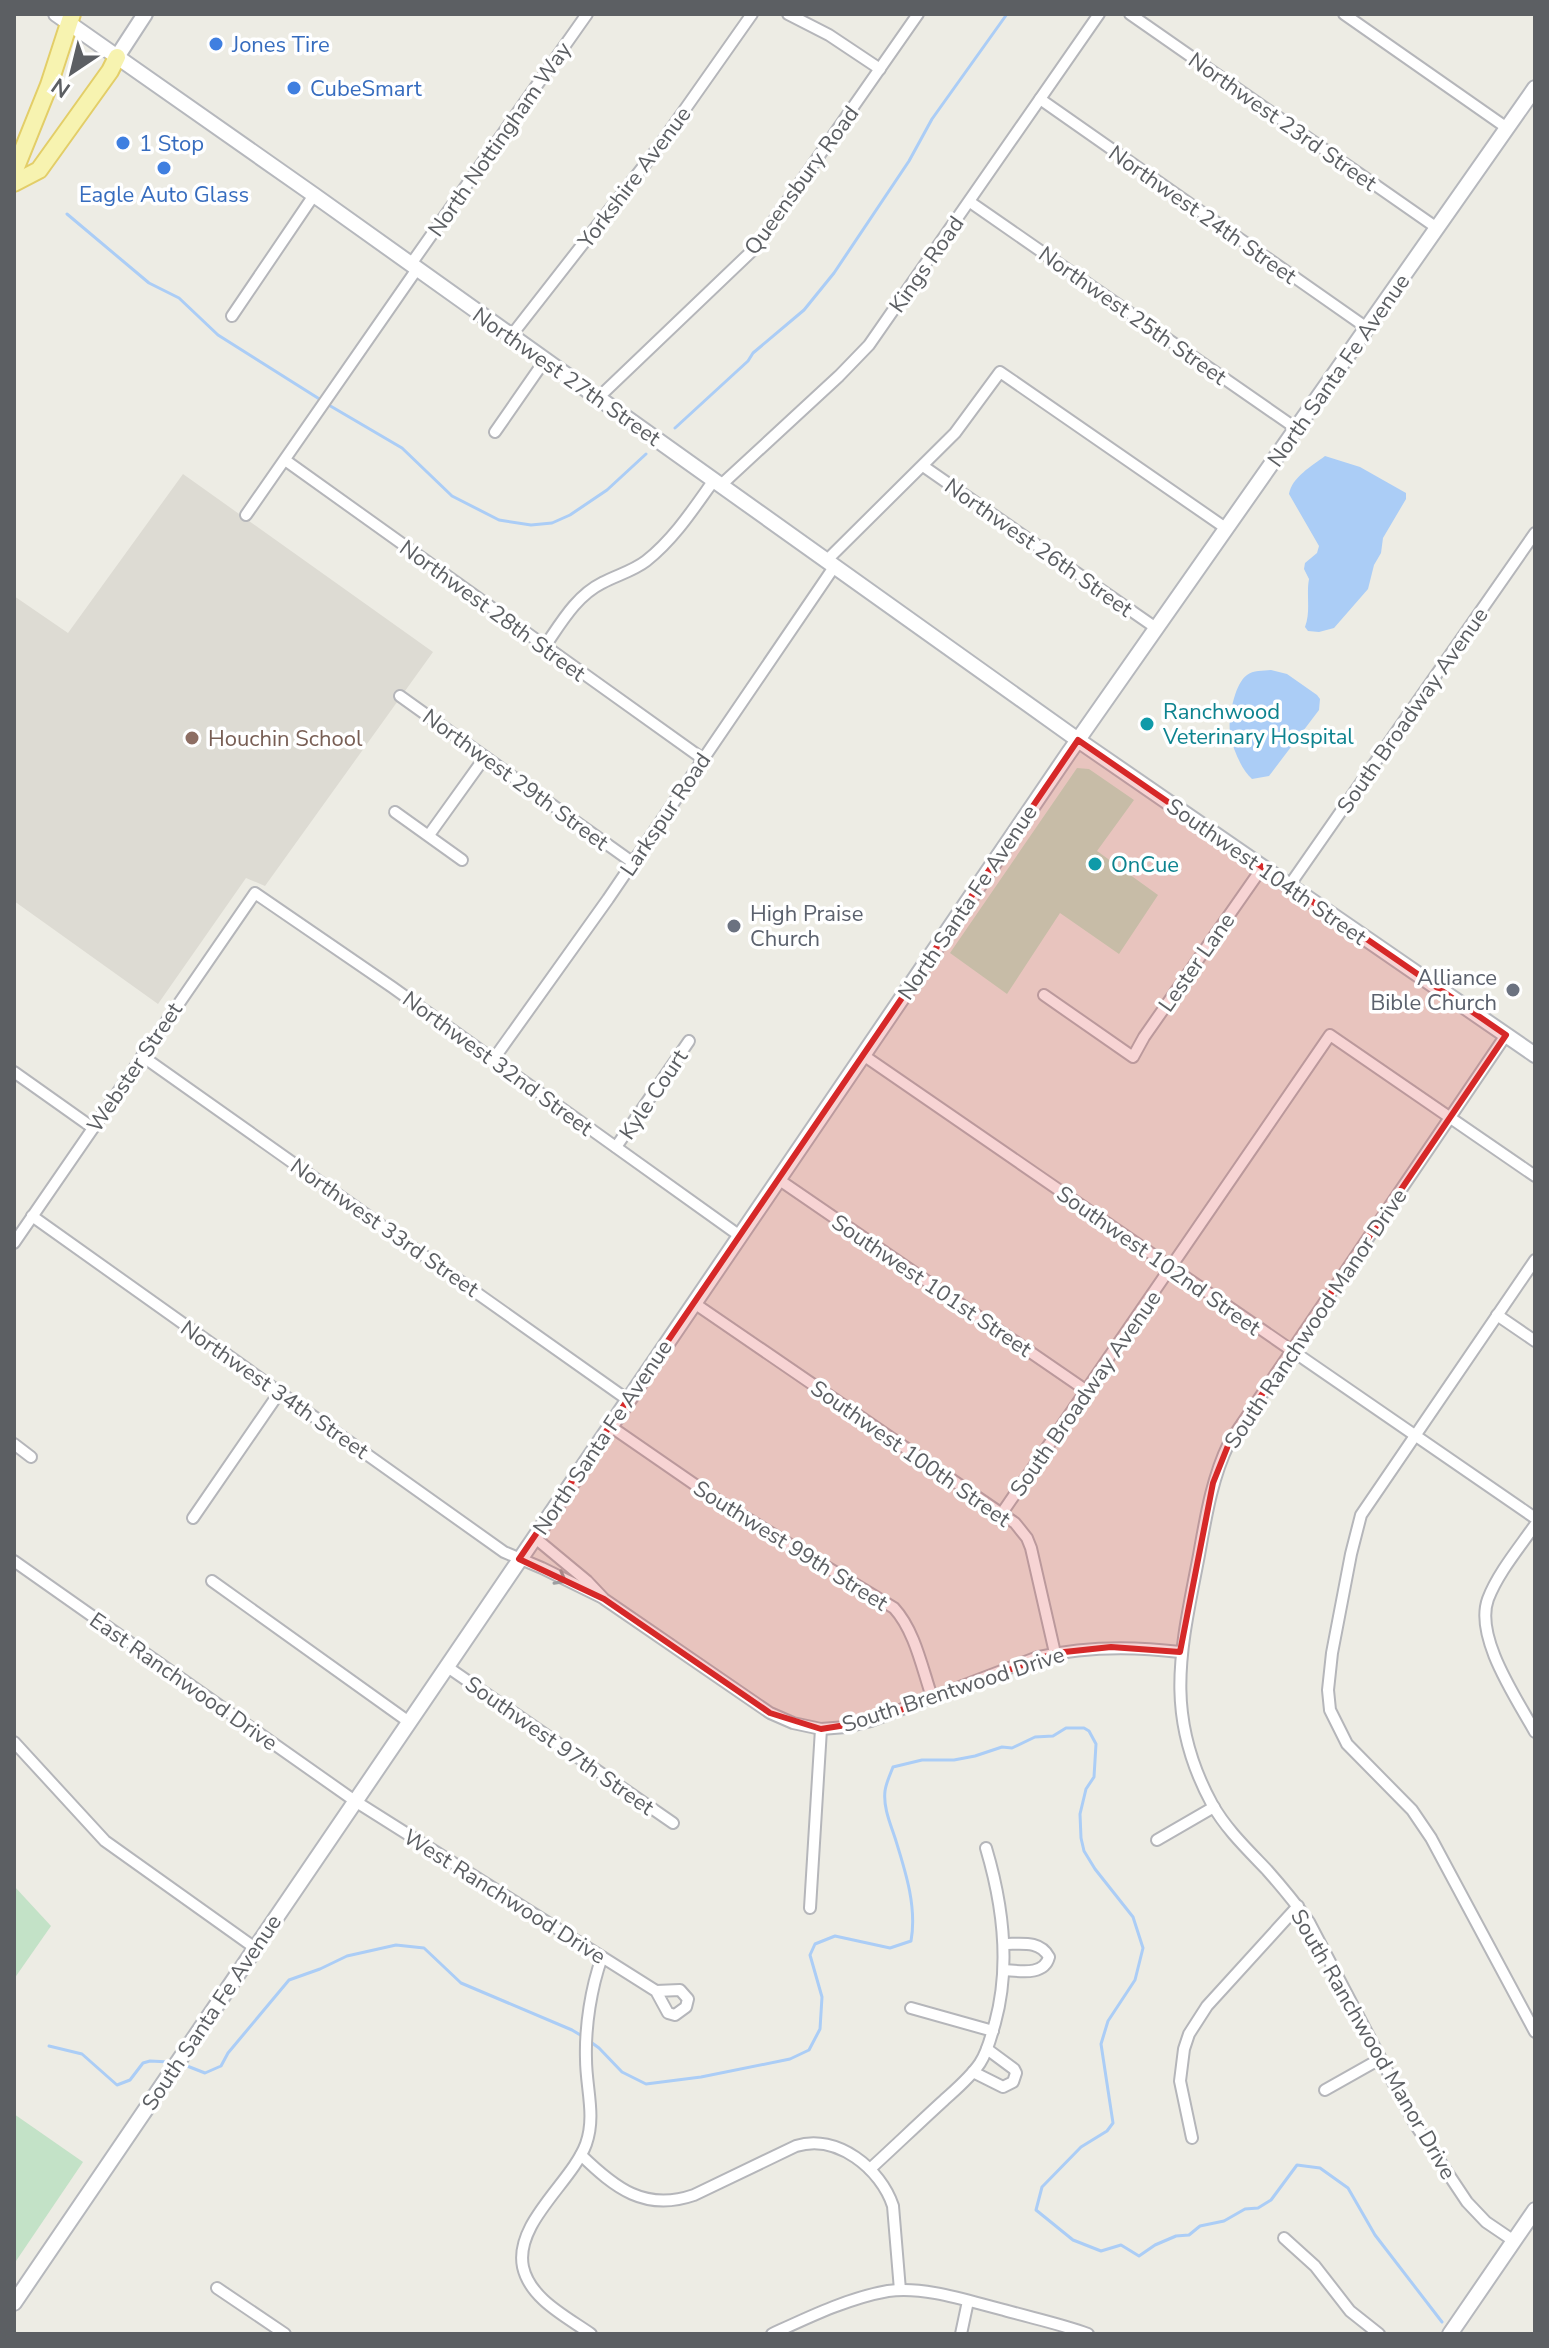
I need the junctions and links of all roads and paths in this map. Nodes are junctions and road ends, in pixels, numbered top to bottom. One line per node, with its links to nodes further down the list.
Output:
1 (56, 14): 10 (main road, Northwest 27th Street)
2 (145, 14): 11 (main road)
3 (587, 14): 21 (street, North Nottingham Way)
4 (752, 14): 24 (street, Yorkshire Avenue)
5 (788, 14): 12 (street)
6 (918, 14): 12 (street, Queensbury Road)
7 (1099, 14): 14 (street, Kings Road)
8 (1130, 14): 20 (street, Northwest 23rd Street)
9 (1344, 14): 15 (street)
10 (71, 19): 11 (main road, Northwest 27th Street); 16 (main road)
11 (117, 57): 17 (main road); 18 (main road, Northwest 27th Street)
12 (880, 69): 26 (street, Queensbury Road)
13 (1535, 88): 15 (main road, North Santa Fe Avenue)
14 (1040, 99): 19 (street, Kings Road); 23 (street, Northwest 24th Street)
15 (1507, 128): 20 (main road, North Santa Fe Avenue)
16 (14, 172)
17 (14, 183)
18 (314, 195): 21 (main road, Northwest 27th Street); 22 (street)
19 (970, 202): 27 (street, Northwest 25th Street); 31 (street, Kings Road)
20 (1437, 228): 23 (main road, North Santa Fe Avenue)
21 (414, 266): 24 (main road, Northwest 27th Street); 29 (street, North Nottingham Way)
22 (232, 316)
23 (1367, 328): 27 (main road, North Santa Fe Avenue)
24 (511, 336): 25 (main road, Northwest 27th Street)
25 (545, 360): 26 (main road, Northwest 27th Street); 28 (street)
26 (598, 398): 31 (main road, Northwest 27th Street)
27 (1297, 429): 33 (main road, North Santa Fe Avenue)
28 (495, 432)
29 (285, 460): 32 (street, North Nottingham Way); 37 (street, Northwest 28th Street)
30 (923, 466): 33 (street, Larkspur Road); 35 (street, Larkspur Road); 36 (street, Northwest 26th Street)
31 (717, 483): 35 (main road, Northwest 27th Street); 37 (street, Kings Road)
32 (246, 515)
33 (1227, 529): 36 (main road, North Santa Fe Avenue)
34 (1535, 533): 47 (street, South Broadway Avenue)
35 (830, 564): 39 (main road, Northwest 27th Street); 41 (street, Larkspur Road)
36 (1156, 628): 39 (main road, North Santa Fe Avenue)
37 (545, 646): 41 (street, Northwest 28th Street)
38 (400, 696): 40 (street, Northwest 29th Street)
39 (1078, 740): 46 (main road, Southwest 104th Street); 52 (main road, North Santa Fe Avenue)
40 (485, 757): 43 (street); 45 (street, Northwest 29th Street)
41 (703, 759): 45 (street, Larkspur Road)
42 (395, 812): 43 (street)
43 (429, 835): 44 (street)
44 (462, 860)
45 (632, 862): 55 (street, Larkspur Road)
46 (1262, 868): 47 (main road, Southwest 104th Street); 49 (street, Lester Lane)
47 (1289, 886): 50 (main road, Southwest 104th Street)
48 (255, 893): 54 (street, Webster Street); 55 (street, Northwest 32nd Street)
49 (1044, 995)
50 (1506, 1035): 53 (main road, Southwest 104th Street); 57 (street, South Ranchwood Manor Drive)
51 (689, 1041): 59 (street, Kyle Court)
52 (863, 1055): 61 (main road, North Santa Fe Avenue); 66 (street, Southwest 102nd Street)
53 (1535, 1055)
54 (142, 1056): 58 (street, Webster Street); 73 (street, Northwest 33rd Street)
55 (493, 1060): 59 (street, Northwest 32nd Street)
56 (14, 1072): 58 (street)
57 (1451, 1117): 60 (street); 66 (street, South Broadway Avenue); 70 (street, South Ranchwood Manor Drive)
58 (93, 1128): 62 (street, Webster Street)
59 (616, 1147): 63 (street, Northwest 32nd Street)
60 (1535, 1176)
61 (778, 1179): 63 (main road, North Santa Fe Avenue); 71 (street, Southwest 101st Street)
62 (32, 1216): 64 (street, Webster Street); 72 (street, Northwest 34th Street)
63 (740, 1236): 67 (main road, North Santa Fe Avenue)
64 (14, 1243)
65 (1535, 1260): 68 (street)
66 (1171, 1268): 70 (street, Southwest 102nd Street); 71 (street, South Broadway Avenue)
67 (694, 1303): 73 (main road, North Santa Fe Avenue); 78 (street, Southwest 100th Street)
68 (1497, 1315): 69 (street); 75 (street)
69 (1535, 1341)
70 (1291, 1350): 75 (street, Southwest 102nd Street); 87 (street, South Ranchwood Manor Drive)
71 (1087, 1391): 78 (street, South Broadway Avenue)
72 (279, 1393): 79 (street); 83 (street, Northwest 34th Street)
73 (628, 1400): 74 (main road, North Santa Fe Avenue)
74 (610, 1426): 82 (main road, North Santa Fe Avenue); 90 (street, Southwest 99th Street)
75 (1413, 1435): 80 (street, Southwest 102nd Street); 109 (street)
76 (14, 1444): 77 (street)
77 (31, 1457)
78 (1002, 1513): 88 (street, Southwest 100th Street)
79 (193, 1518)
80 (1535, 1518)
81 (1535, 1525): 93 (street)
82 (534, 1537): 83 (main road, North Santa Fe Avenue); 86 (street)
83 (519, 1559): 86 (street, Northwest 34th Street, one-way to 86); 89 (main road, North Santa Fe Avenue)
84 (14, 1561): 95 (street, East Ranchwood Drive)
85 (212, 1581): 91 (street)
86 (604, 1599): 92 (street)
87 (1180, 1652): 88 (street, South Brentwood Drive); 96 (street, South Ranchwood Manor Drive)
88 (1055, 1653): 90 (street, South Brentwood Drive)
89 (446, 1666): 91 (main road, North Santa Fe Avenue); 97 (street, Southwest 97th Street)
90 (932, 1697): 92 (street, South Brentwood Drive)
91 (409, 1722): 95 (main road, South Santa Fe Avenue)
92 (821, 1729): 101 (street)
93 (1535, 1732)
94 (14, 1742): 103 (street)
95 (355, 1801): 103 (main road, South Santa Fe Avenue); 104 (street, West Ranchwood Drive)
96 (1214, 1807): 98 (street); 100 (street, South Ranchwood Manor Drive)
97 (673, 1823)
98 (1157, 1840)
99 (986, 1848): 102 (street)
100 (1298, 1906): 111 (street, South Ranchwood Manor Drive); 114 (street)
101 (810, 1908)
102 (1004, 1944): 105 (street); 105 (street)
103 (255, 1948): 123 (main road, South Santa Fe Avenue)
104 (602, 1957): 106 (street, West Ranchwood Drive); 115 (street)
105 (1004, 1970): 108 (street)
106 (656, 1991)
107 (911, 2008): 108 (street)
108 (993, 2031): 110 (street)
109 (1535, 2032)
110 (987, 2049): 112 (street); 112 (street)
111 (1380, 2059): 113 (street); 119 (street, South Ranchwood Manor Drive)
112 (973, 2072): 116 (street)
113 (1325, 2090)
114 (1192, 2138)
115 (581, 2155): 116 (street); 125 (street)
116 (870, 2169): 121 (street)
117 (1535, 2210): 119 (main road)
118 (1284, 2238): 129 (street)
119 (1514, 2241): 130 (main road)
120 (217, 2288): 124 (street)
121 (900, 2290): 122 (street); 126 (street)
122 (968, 2301): 127 (street); 128 (street)
123 (14, 2303)
124 (285, 2334)
125 (591, 2334)
126 (772, 2334)
127 (961, 2334)
128 (1088, 2334)
129 (1379, 2334)
130 (1450, 2334)

